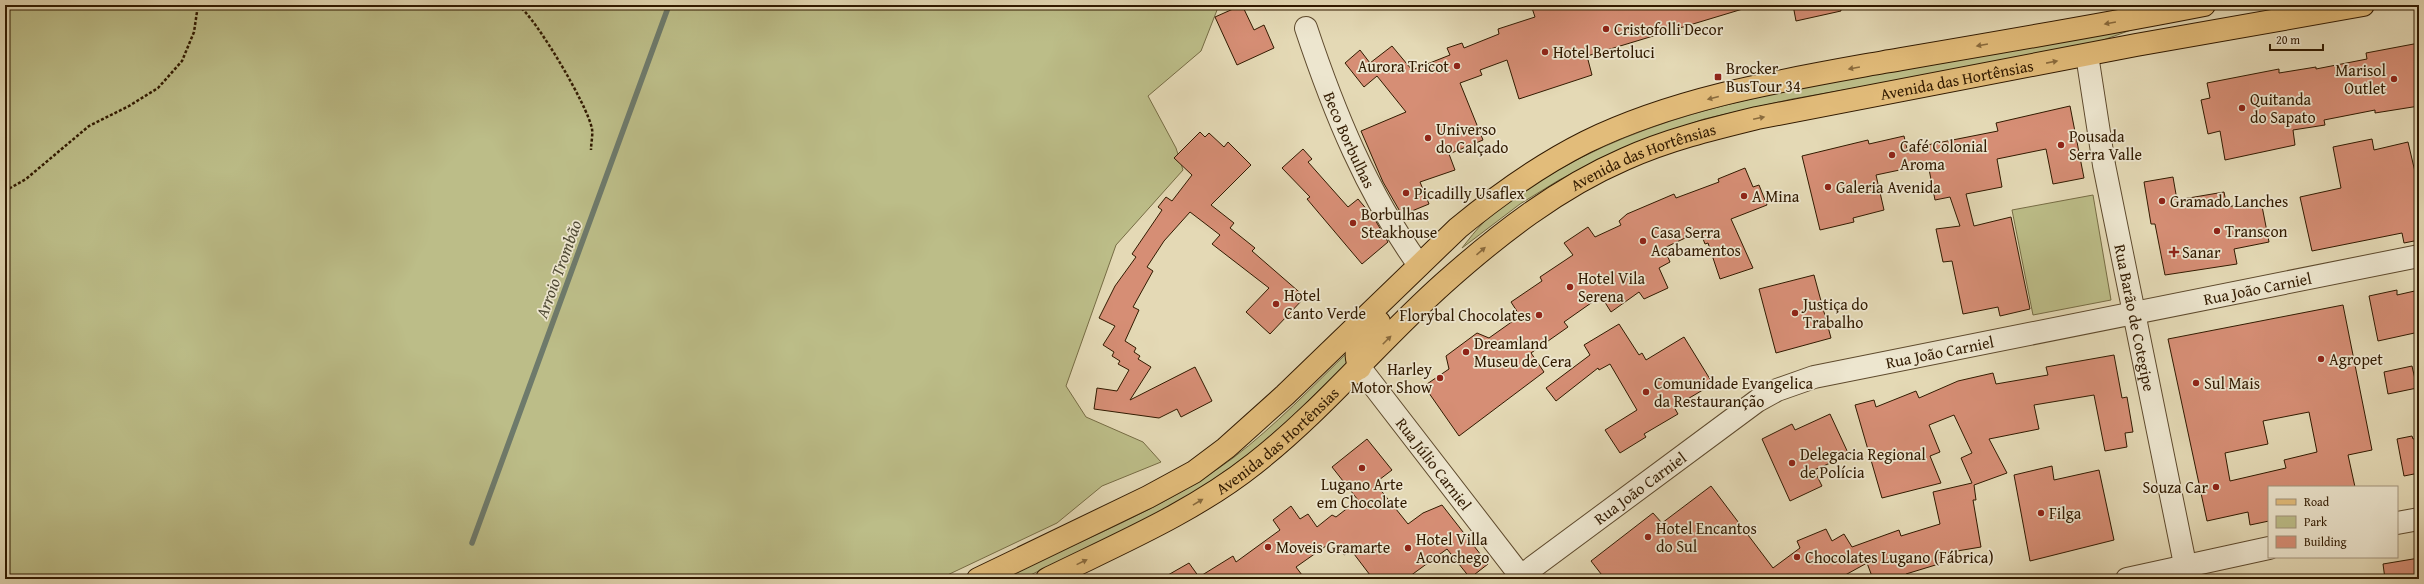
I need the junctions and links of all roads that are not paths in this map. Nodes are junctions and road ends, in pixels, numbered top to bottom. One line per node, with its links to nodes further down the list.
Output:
1 (2160, 5): 5 (main road)
2 (2204, 5): 5 (main road, Avenida das Hortênsias)
3 (2269, 5): 7 (main road)
4 (2363, 5): 7 (main road, Avenida das Hortênsias)
5 (2140, 18): 9 (main road, Avenida das Hortênsias, one-way to 9)
6 (1306, 28): 11 (street, Beco Borbulhas)
7 (2136, 45): 8 (main road, Avenida das Hortênsias)
8 (2087, 55): 12 (street, Rua Barão de Cotegipe); 13 (main road, Avenida das Hortênsias, one-way to 8)
9 (1458, 228): 11 (main road, Avenida das Hortênsias); 13 (main road)
10 (2419, 256): 12 (street, Rua João Carniel)
11 (1419, 265): 19 (main road, Avenida das Hortênsias)
12 (2134, 312): 17 (street, Rua Barão de Cotegipe); 18 (street, Rua João Carniel)
13 (1360, 368): 18 (street, Rua Júlio Carniel); 20 (main road, Avenida das Hortênsias, one-way to 13)
14 (2419, 519): 15 (street)
15 (2398, 523)
16 (2268, 548): 17 (street)
17 (2186, 572): 21 (street)
18 (1520, 578)
19 (978, 579)
20 (1047, 579)
21 (2127, 579)

